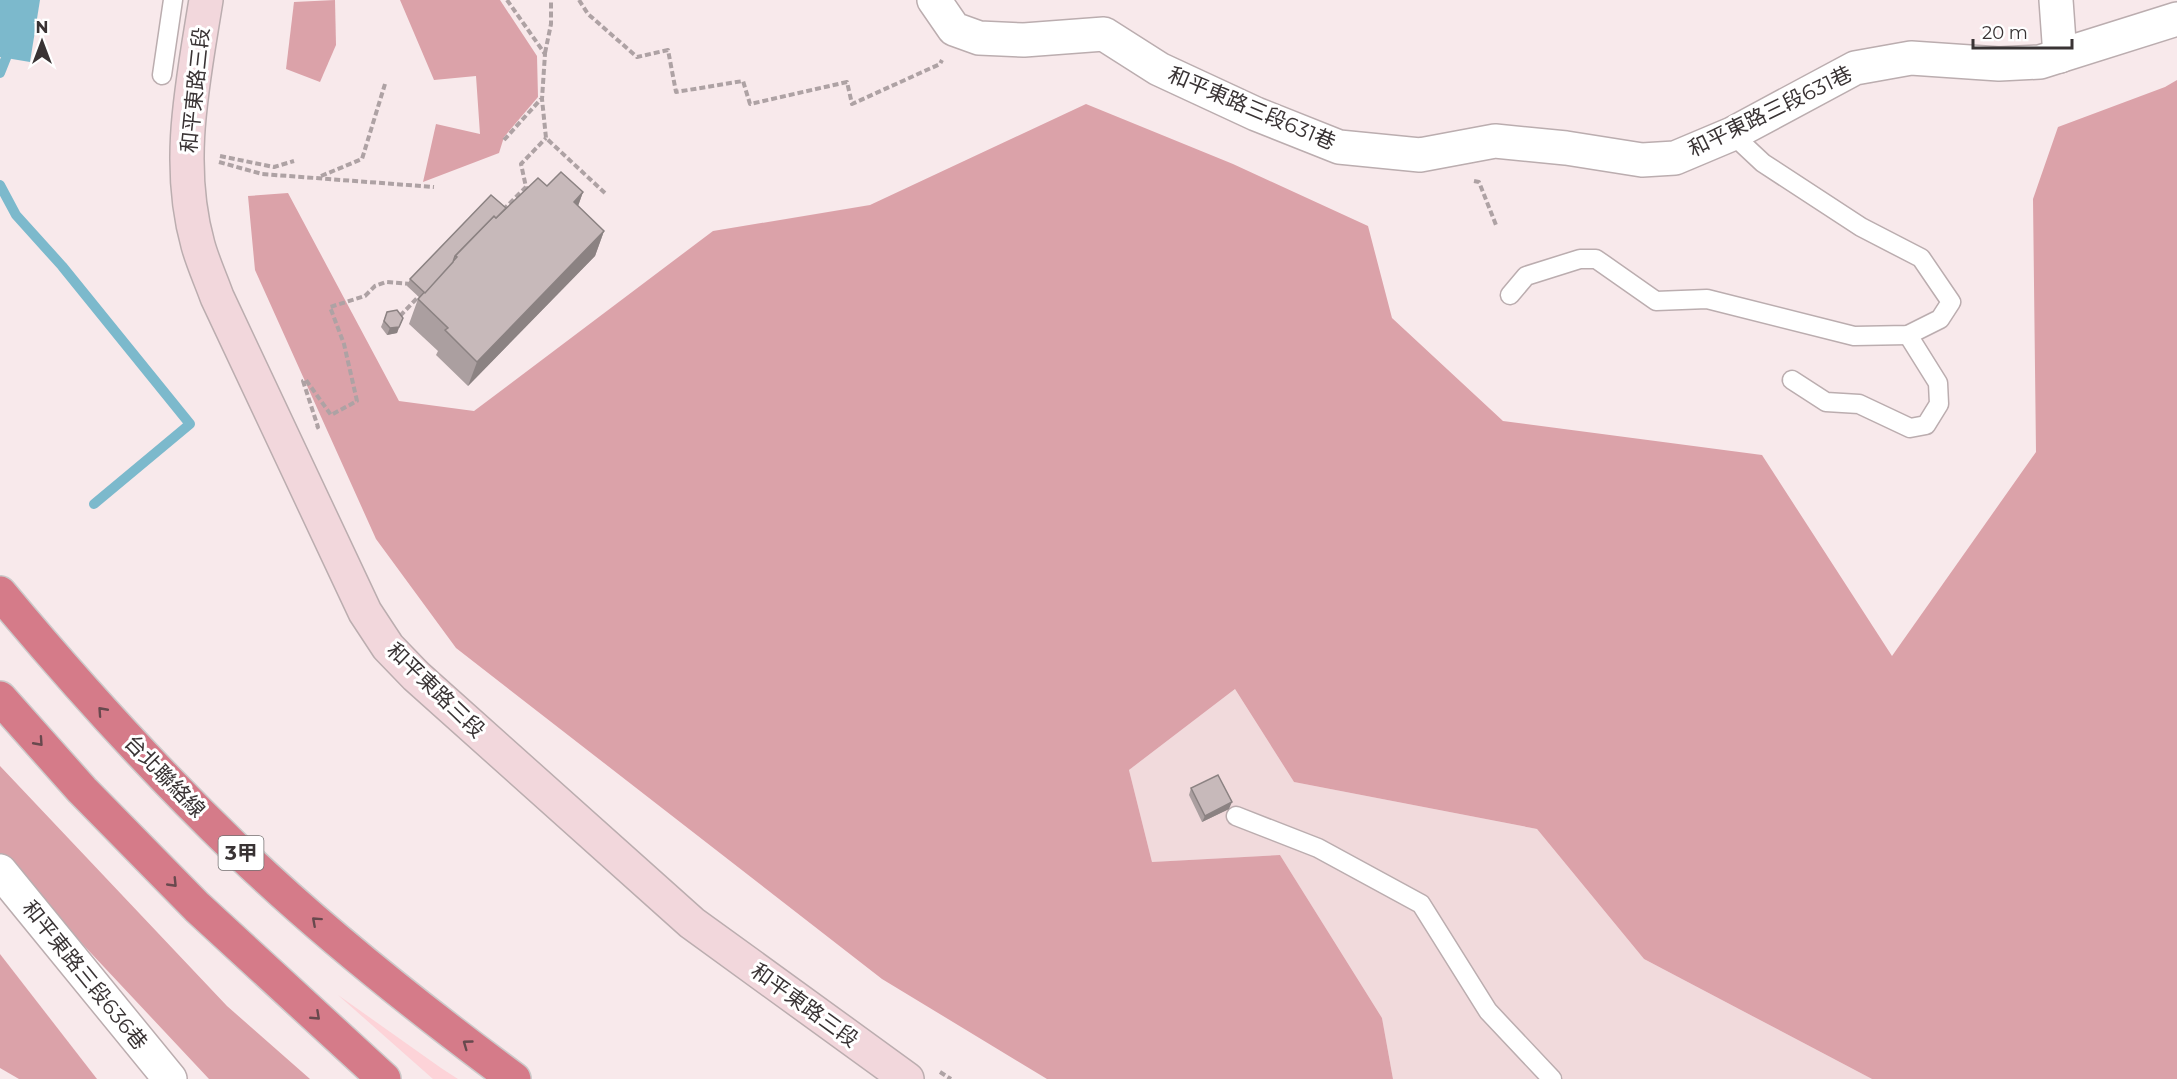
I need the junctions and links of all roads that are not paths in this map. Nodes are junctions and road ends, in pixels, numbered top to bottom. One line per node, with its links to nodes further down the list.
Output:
1 (173, 0): 7 (lane)
2 (206, 0): 19 (main road, 和平東路三段)
3 (934, 0): 8 (street, 和平東路三段631巷)
4 (2056, 0): 6 (street)
5 (2177, 19): 6 (street, 和平東路三段631巷)
6 (2060, 56): 8 (street, 和平東路三段631巷)
7 (162, 75)
8 (1732, 134): 10 (lane)
9 (1510, 295): 10 (lane)
10 (1908, 334): 11 (lane)
11 (1792, 380)
12 (0, 593): 18 (highway, 台北聯絡線 / 3甲, one-way to 12)
13 (0, 698): 17 (highway, one-way to 17)
14 (1236, 816): 20 (lane)
15 (0, 871): 16 (street, 和平東路三段636巷)
16 (170, 1079)
17 (384, 1079)
18 (514, 1079)
19 (907, 1079)
20 (1552, 1079)

